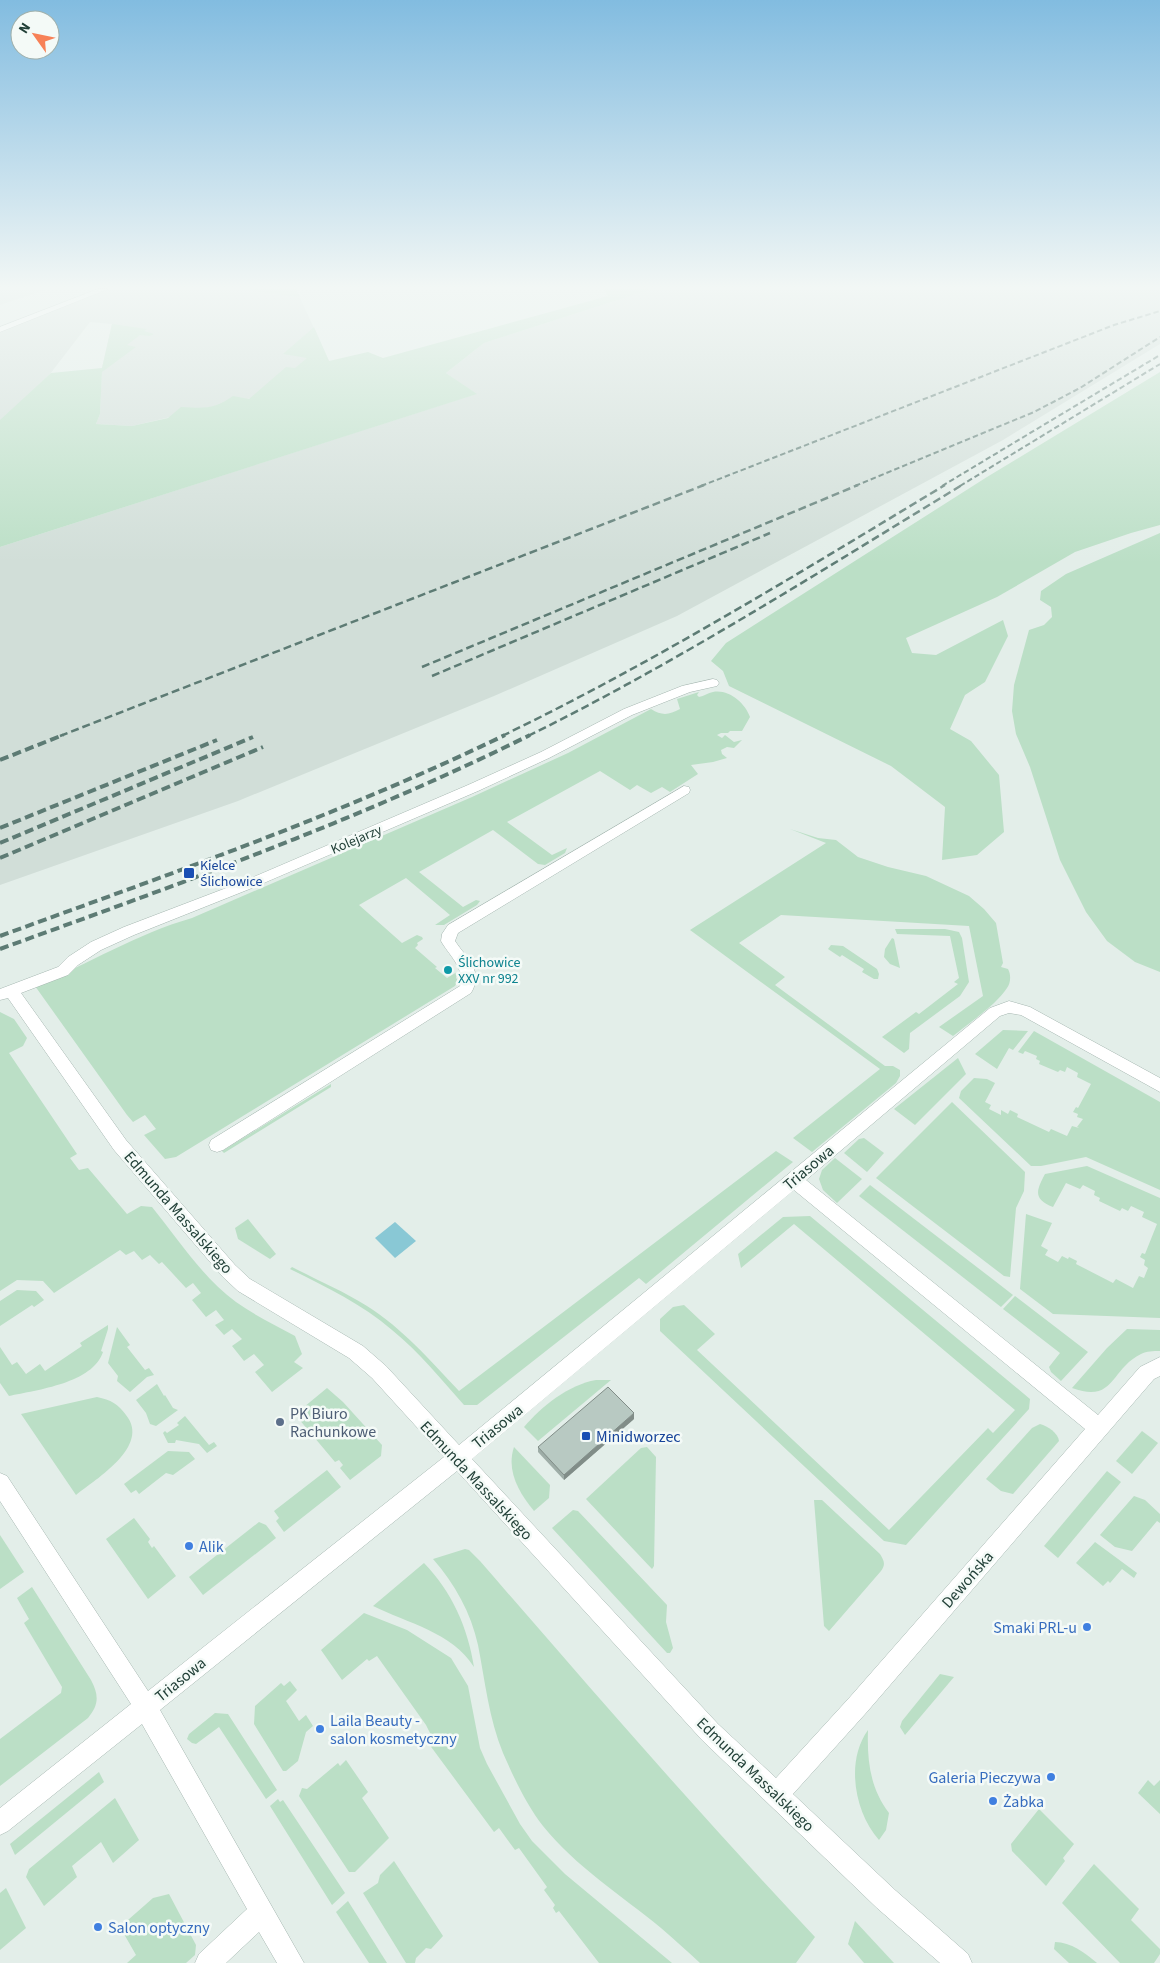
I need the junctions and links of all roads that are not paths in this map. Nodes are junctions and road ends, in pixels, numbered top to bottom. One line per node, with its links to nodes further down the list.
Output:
1 (713, 682): 3 (street, Kolejarzy)
2 (684, 790): 5 (street)
3 (6, 993): 9 (street, Edmunda Massalskiego)
4 (1160, 1086): 6 (street, Triasowa)
5 (217, 1145)
6 (793, 1179): 8 (street); 9 (street, Triasowa)
7 (1160, 1366): 8 (street, Dewońska)
8 (1099, 1428): 12 (street, Dewońska)
9 (456, 1458): 11 (street, Triasowa); 12 (street, Edmunda Massalskiego)
10 (0, 1483): 11 (street)
11 (145, 1706): 13 (street, Triasowa); 14 (street)
12 (776, 1796): 17 (street, Edmunda Massalskiego)
13 (0, 1823)
14 (262, 1912): 15 (street); 16 (street)
15 (208, 1963)
16 (292, 1963)
17 (959, 1963)

